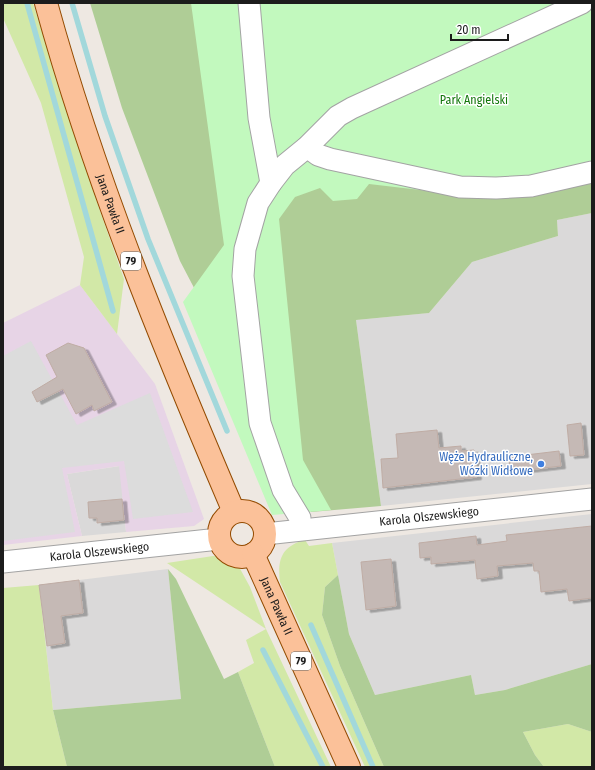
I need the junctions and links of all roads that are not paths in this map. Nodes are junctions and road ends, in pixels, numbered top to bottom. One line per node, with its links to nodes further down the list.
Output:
1 (46, 3): 8 (main road, Jana Pawła II / 79)
2 (249, 3): 6 (street)
3 (582, 3): 4 (street)
4 (307, 147): 5 (street); 6 (street)
5 (592, 172)
6 (271, 183): 9 (street)
7 (592, 499): 10 (street, Karola Olszewskiego)
8 (234, 512): 10 (main road); 11 (main road)
9 (300, 518)
10 (265, 534): 12 (main road)
11 (219, 539): 12 (main road); 13 (street, Karola Olszewskiego)
12 (253, 554): 14 (main road, Jana Pawła II / 79)
13 (3, 562)
14 (349, 767)

